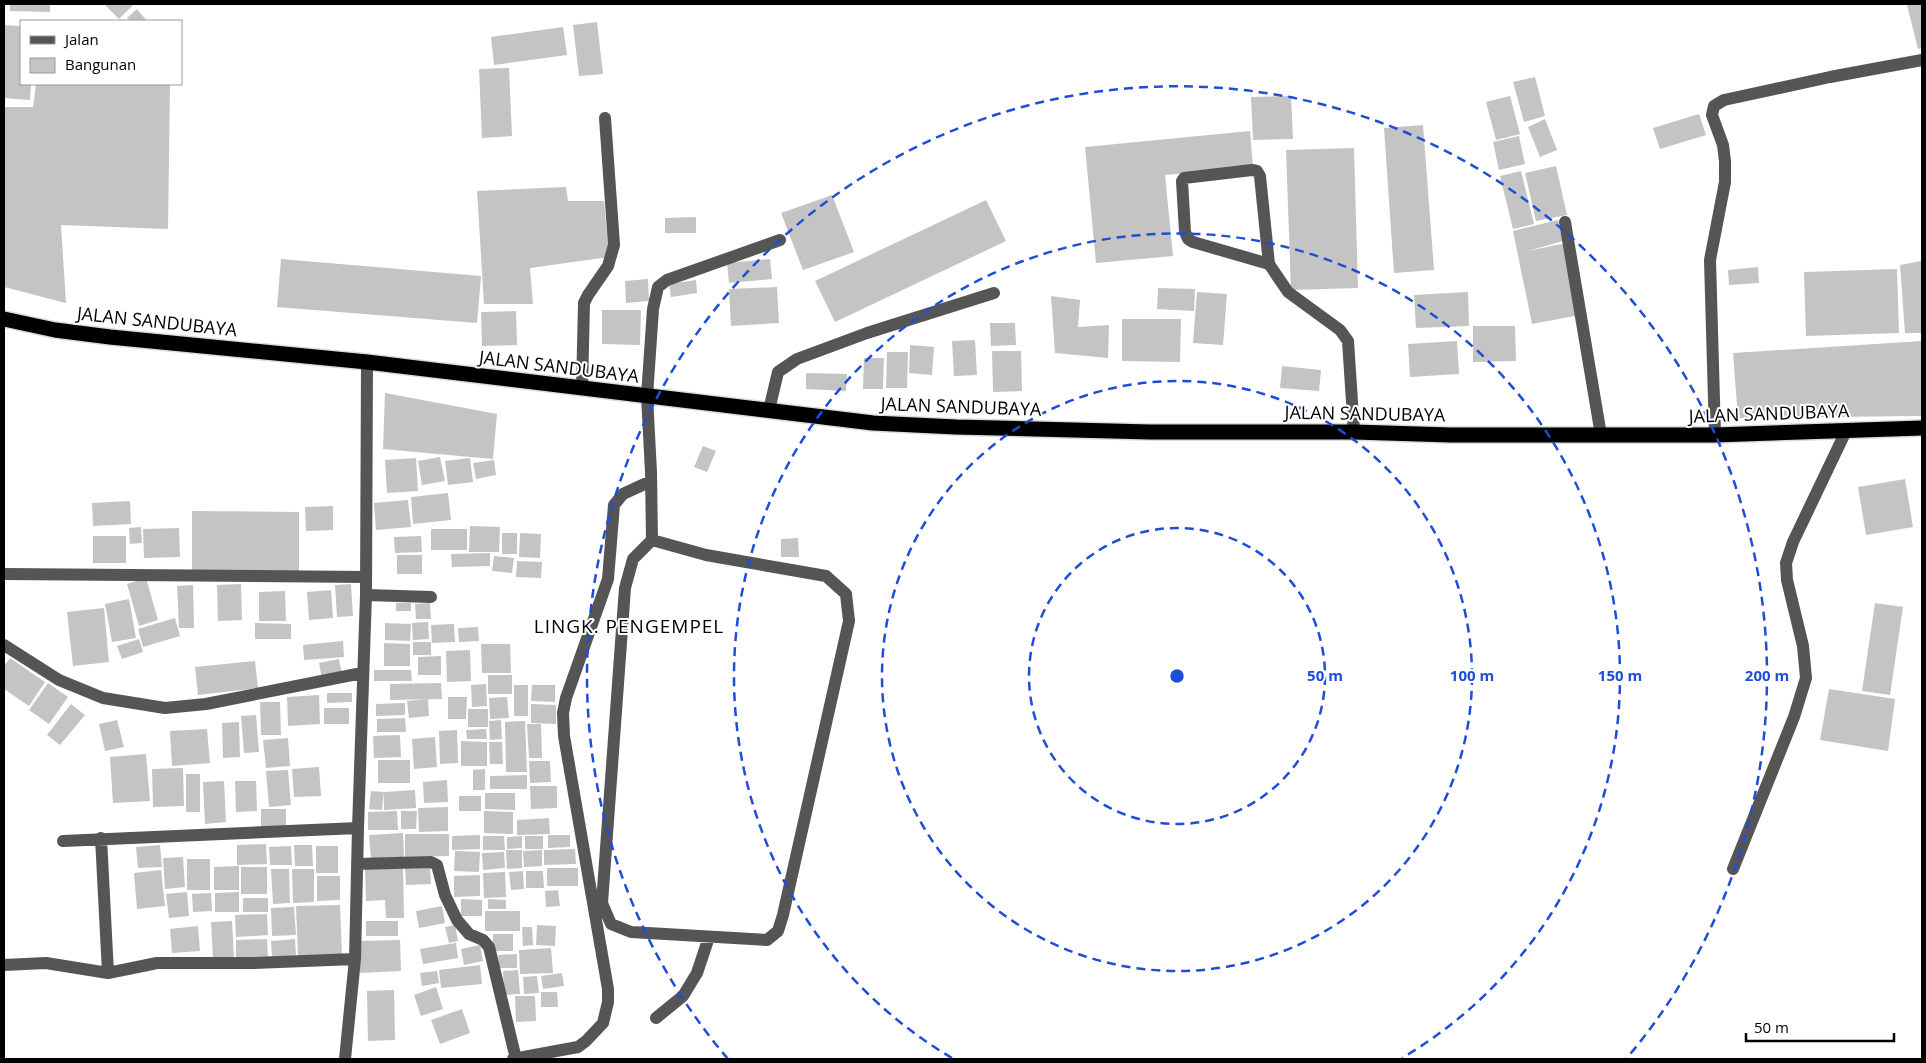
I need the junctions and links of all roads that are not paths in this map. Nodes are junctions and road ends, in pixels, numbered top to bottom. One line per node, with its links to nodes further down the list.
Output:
1 (1922, 60): 16 (street)
2 (605, 118): 9 (street)
3 (1565, 222): 15 (street)
4 (780, 240): 10 (street)
5 (1269, 264): 5 (street); 14 (street)
6 (994, 293): 11 (street)
7 (4, 319): 8 (highway, JALAN SANDUBAYA)
8 (367, 362): 9 (highway, JALAN SANDUBAYA); 20 (street)
9 (582, 389): 10 (highway, JALAN SANDUBAYA)
10 (647, 396): 11 (highway, JALAN SANDUBAYA); 17 (street)
11 (769, 410): 14 (highway, JALAN SANDUBAYA)
12 (1922, 428): 13 (highway, JALAN SANDUBAYA)
13 (1846, 430): 16 (highway, JALAN SANDUBAYA); 29 (street)
14 (1354, 432): 15 (highway, JALAN SANDUBAYA)
15 (1601, 435): 16 (highway, JALAN SANDUBAYA)
16 (1715, 435)
17 (651, 476): 18 (street); 35 (street)
18 (652, 540): 30 (street); 30 (street)
19 (4, 574): 20 (street)
20 (366, 577): 21 (street)
21 (366, 595): 22 (street); 24 (street)
22 (431, 597)
23 (4, 645): 24 (street)
24 (362, 673): 25 (street)
25 (358, 828): 26 (street); 28 (street)
26 (101, 838): 27 (street); 33 (street)
27 (64, 841)
28 (357, 864): 31 (street); 35 (street)
29 (1733, 869)
30 (708, 936): 34 (street)
31 (355, 959): 33 (street); 36 (street)
32 (4, 965): 33 (street)
33 (108, 973)
34 (656, 1018)
35 (514, 1053)
36 (345, 1059)

